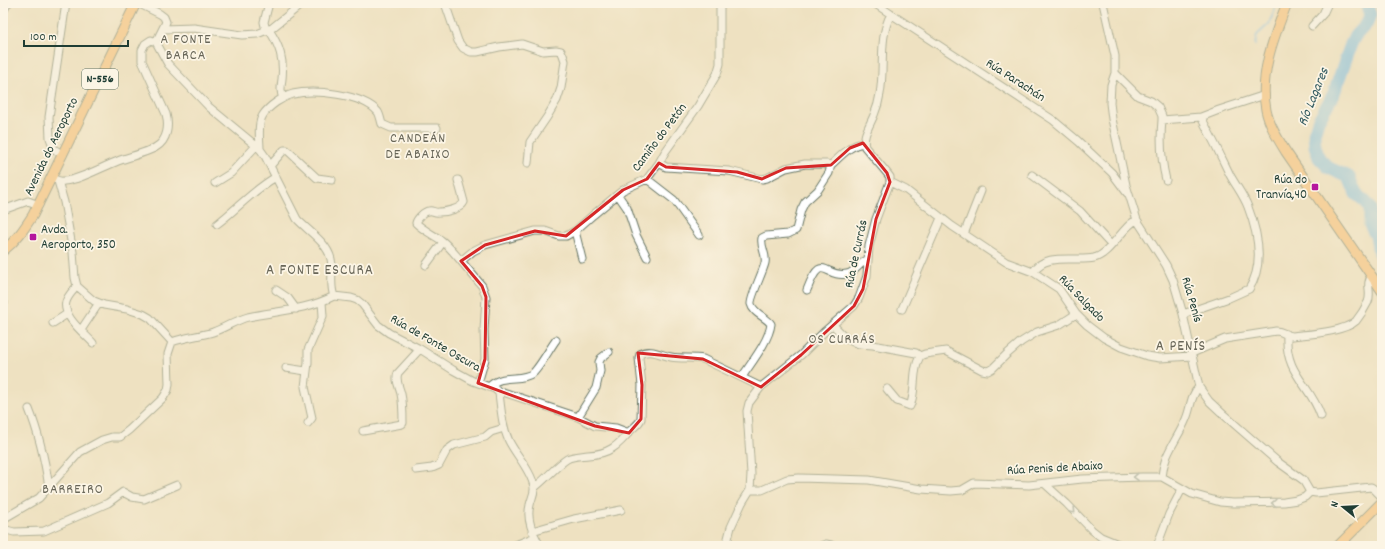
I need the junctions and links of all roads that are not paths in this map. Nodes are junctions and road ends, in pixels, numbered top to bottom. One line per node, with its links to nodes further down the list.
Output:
1 (8, 3): 12 (street)
2 (66, 3): 26 (street)
3 (137, 3): 15 (street); 26 (main road, Avenida do Aeroporto / N-556)
4 (269, 3): 16 (street)
5 (303, 3): 16 (street)
6 (445, 3): 27 (street)
7 (720, 3): 28 (street, Camiño do Petón)
8 (874, 3): 13 (street, Rúa Parachán)
9 (1103, 3): 18 (street, Rúa Penís)
10 (1288, 3): 19 (main road)
11 (1328, 3): 14 (street)
12 (3, 11)
13 (891, 14): 24 (street); 41 (street, Rúa Parachán)
14 (1312, 26)
15 (163, 29): 16 (street); 17 (street)
16 (267, 31): 20 (street)
17 (156, 42): 25 (street); 34 (street)
18 (1115, 73): 22 (street); 41 (street, Rúa Penís)
19 (1265, 95): 21 (street); 60 (main road)
20 (283, 98): 23 (street); 25 (street)
21 (1201, 117): 22 (street); 72 (street)
22 (1162, 120): 37 (street)
23 (437, 128)
24 (864, 142): 29 (street); 38 (street)
25 (258, 147): 30 (street); 39 (street)
26 (63, 155): 34 (main road, Avenida do Aeroporto / N-556)
27 (528, 163)
28 (659, 163): 29 (street); 33 (street, Camiño do Petón)
29 (831, 165): 86 (street)
30 (270, 166): 32 (street); 35 (street)
31 (1032, 175): 52 (street)
32 (276, 177): 47 (street); 65 (street)
33 (647, 179): 42 (street, Camiño do Petón); 50 (street)
34 (55, 180): 43 (main road, Avenida do Aeroporto / N-556); 61 (street)
35 (332, 180)
36 (458, 180): 51 (street)
37 (1166, 180)
38 (890, 182): 45 (street, Rúa Salgado); 56 (street, Rúa de Currás)
39 (215, 183)
40 (981, 191): 49 (street)
41 (1129, 194): 46 (street, Rúa Penís)
42 (618, 195): 48 (street, Camiño do Petón); 54 (street)
43 (39, 205): 44 (street); 53 (main road, Avenida do Aeroporto / N-556)
44 (3, 210)
45 (941, 218): 49 (street, Rúa Salgado); 69 (street)
46 (1137, 220): 52 (street); 72 (street, Rúa Penís)
47 (217, 224)
48 (576, 231): 55 (street); 57 (street, Camiño do Petón)
49 (964, 234): 59 (street, Rúa Salgado)
50 (699, 235)
51 (444, 242): 57 (street); 58 (street)
52 (1111, 245): 59 (street)
53 (3, 251)
54 (647, 257)
55 (582, 259)
56 (868, 260): 63 (street); 74 (street, Rúa de Currás)
57 (461, 261): 87 (street)
58 (426, 265)
59 (1033, 272): 71 (street, Rúa Salgado)
60 (1372, 276): 64 (main road); 76 (street, Rúa Salgado)
61 (77, 286): 67 (street); 70 (street)
62 (276, 290): 68 (street)
63 (807, 290)
64 (1382, 291)
65 (334, 296): 66 (street); 80 (street, Rúa de Fonte Oscura)
66 (322, 302): 68 (street); 85 (street)
67 (99, 303): 75 (street); 79 (street)
68 (296, 309): 79 (street)
69 (902, 309)
70 (67, 314): 73 (street); 75 (street)
71 (1076, 314): 82 (street, Rúa Salgado); 83 (street)
72 (1183, 314): 82 (street, Rúa Penís)
73 (53, 324)
74 (832, 325): 83 (street); 89 (street, Rúa de Currás)
75 (81, 330): 78 (street)
76 (1288, 336): 82 (street, Rúa Salgado); 94 (street)
77 (556, 340): 88 (street)
78 (93, 342)
79 (172, 342): 104 (street)
80 (420, 348): 87 (street, Rúa de Fonte Oscura); 98 (street)
81 (609, 352): 95 (street)
82 (1192, 354): 90 (street, Rúa Penís)
83 (920, 356): 91 (street)
84 (286, 368): 85 (street)
85 (306, 371): 96 (street)
86 (742, 377): 89 (street); 99 (street)
87 (478, 384): 88 (street, Rúa de Fonte Oscura)
88 (489, 387): 92 (street, Rúa de Fonte Oscura)
89 (761, 387): 107 (street, Rúa de Currás)
90 (1199, 387): 101 (street); 108 (street, Rúa Penís)
91 (887, 389)
92 (499, 393): 95 (street, Rúa de Fonte Oscura); 97 (street)
93 (29, 409): 104 (street)
94 (1321, 416)
95 (578, 417): 99 (street, Rúa de Fonte Oscura)
96 (308, 423)
97 (504, 428): 100 (street); 105 (street)
98 (363, 431)
99 (629, 433): 105 (street)
100 (416, 470)
101 (1162, 477): 102 (street, Rúa Penis de Abaixo, one-way to 102); 106 (street)
102 (1045, 484): 107 (street, Rúa Penis de Abaixo); 120 (street, one-way to 120)
103 (177, 486): 113 (street)
104 (49, 487): 112 (street)
105 (534, 488): 114 (street)
106 (1182, 489): 108 (street, one-way to 106); 121 (street)
107 (750, 490): 117 (street)
108 (1310, 492): 109 (street)
109 (1382, 497)
110 (1382, 502): 122 (main road)
111 (621, 510): 114 (street)
112 (3, 519)
113 (3, 529)
114 (534, 534): 115 (street); 116 (street)
115 (511, 546)
116 (540, 546)
117 (726, 546)
118 (821, 546): 119 (street)
119 (832, 546)
120 (1123, 546)
121 (1157, 546)
122 (1338, 546)

